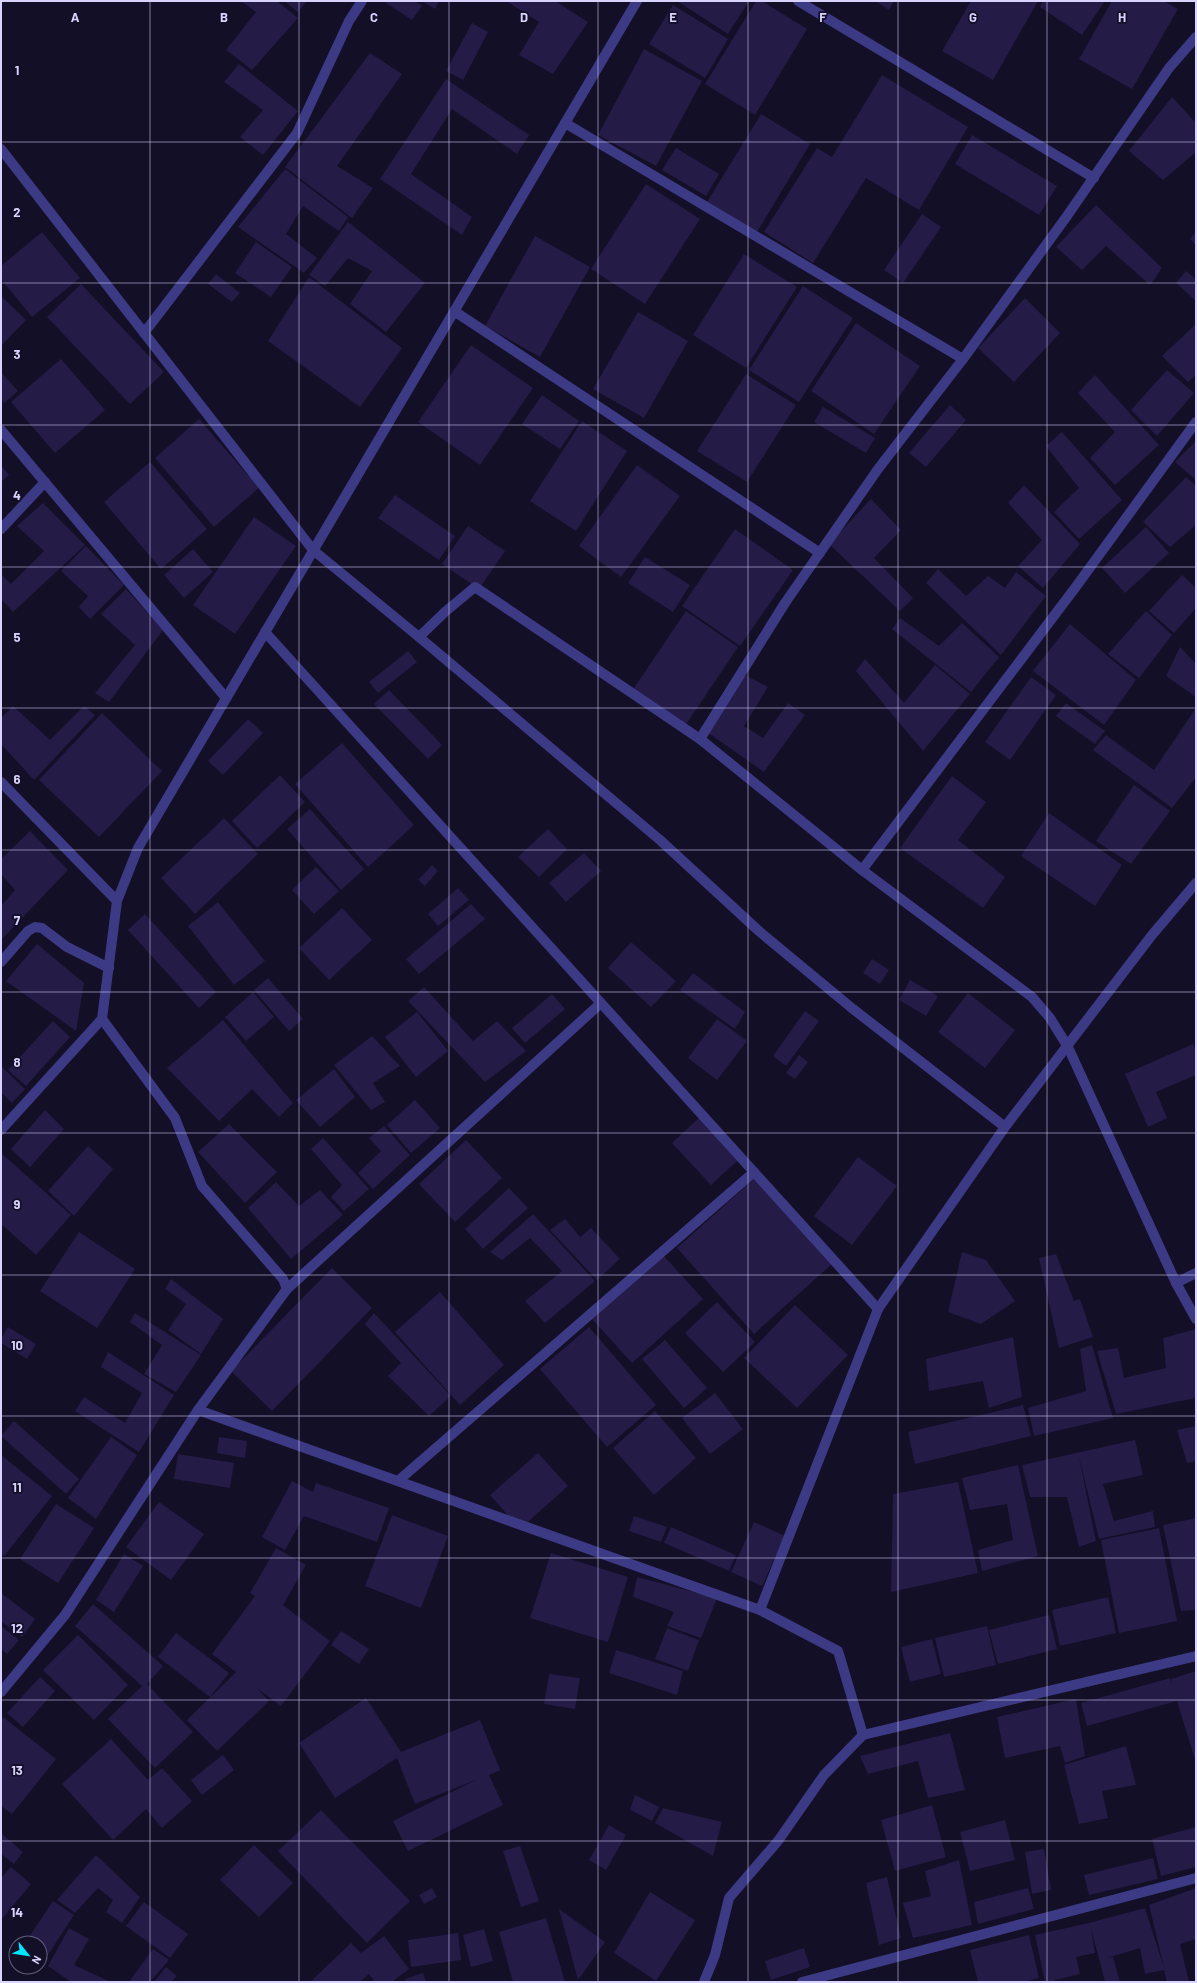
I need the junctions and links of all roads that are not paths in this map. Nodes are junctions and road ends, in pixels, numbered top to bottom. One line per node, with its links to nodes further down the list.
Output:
1 (362, 1): 9 (street)
2 (637, 1): 5 (street)
3 (798, 1): 7 (street)
4 (1196, 36): 7 (street)
5 (565, 123): 8 (street); 10 (street)
6 (1, 149): 9 (street)
7 (1094, 178): 10 (street)
8 (454, 311): 15 (street); 16 (street)
9 (144, 333): 15 (street)
10 (963, 359): 16 (street)
11 (1196, 422): 22 (street)
12 (1, 430): 13 (street)
13 (45, 482): 14 (street); 19 (street)
14 (1, 529)
15 (313, 550): 17 (street); 18 (street)
16 (820, 553): 20 (street)
17 (265, 632): 19 (street); 27 (street)
18 (419, 637): 20 (street); 30 (street)
19 (226, 698): 24 (street)
20 (700, 739): 22 (street)
21 (1, 782): 24 (street)
22 (862, 870): 29 (street)
23 (1196, 883): 29 (street)
24 (117, 900): 26 (street)
25 (1, 962): 26 (street)
26 (108, 968): 28 (street)
27 (601, 1003): 32 (street); 35 (street)
28 (102, 1019): 31 (street); 35 (street)
29 (1068, 1047): 30 (street); 34 (street)
30 (1005, 1127): 36 (street)
31 (1, 1130)
32 (754, 1172): 36 (street); 39 (street)
33 (1196, 1273): 34 (street)
34 (1176, 1283): 37 (street)
35 (287, 1289): 38 (street)
36 (878, 1309): 40 (street)
37 (1196, 1319)
38 (198, 1410): 39 (street); 42 (street)
39 (398, 1481): 40 (street)
40 (760, 1610): 43 (street)
41 (1196, 1656): 43 (street)
42 (1, 1692)
43 (863, 1735): 45 (street)
44 (1196, 1878): 46 (street)
45 (704, 1982)
46 (802, 1982)

